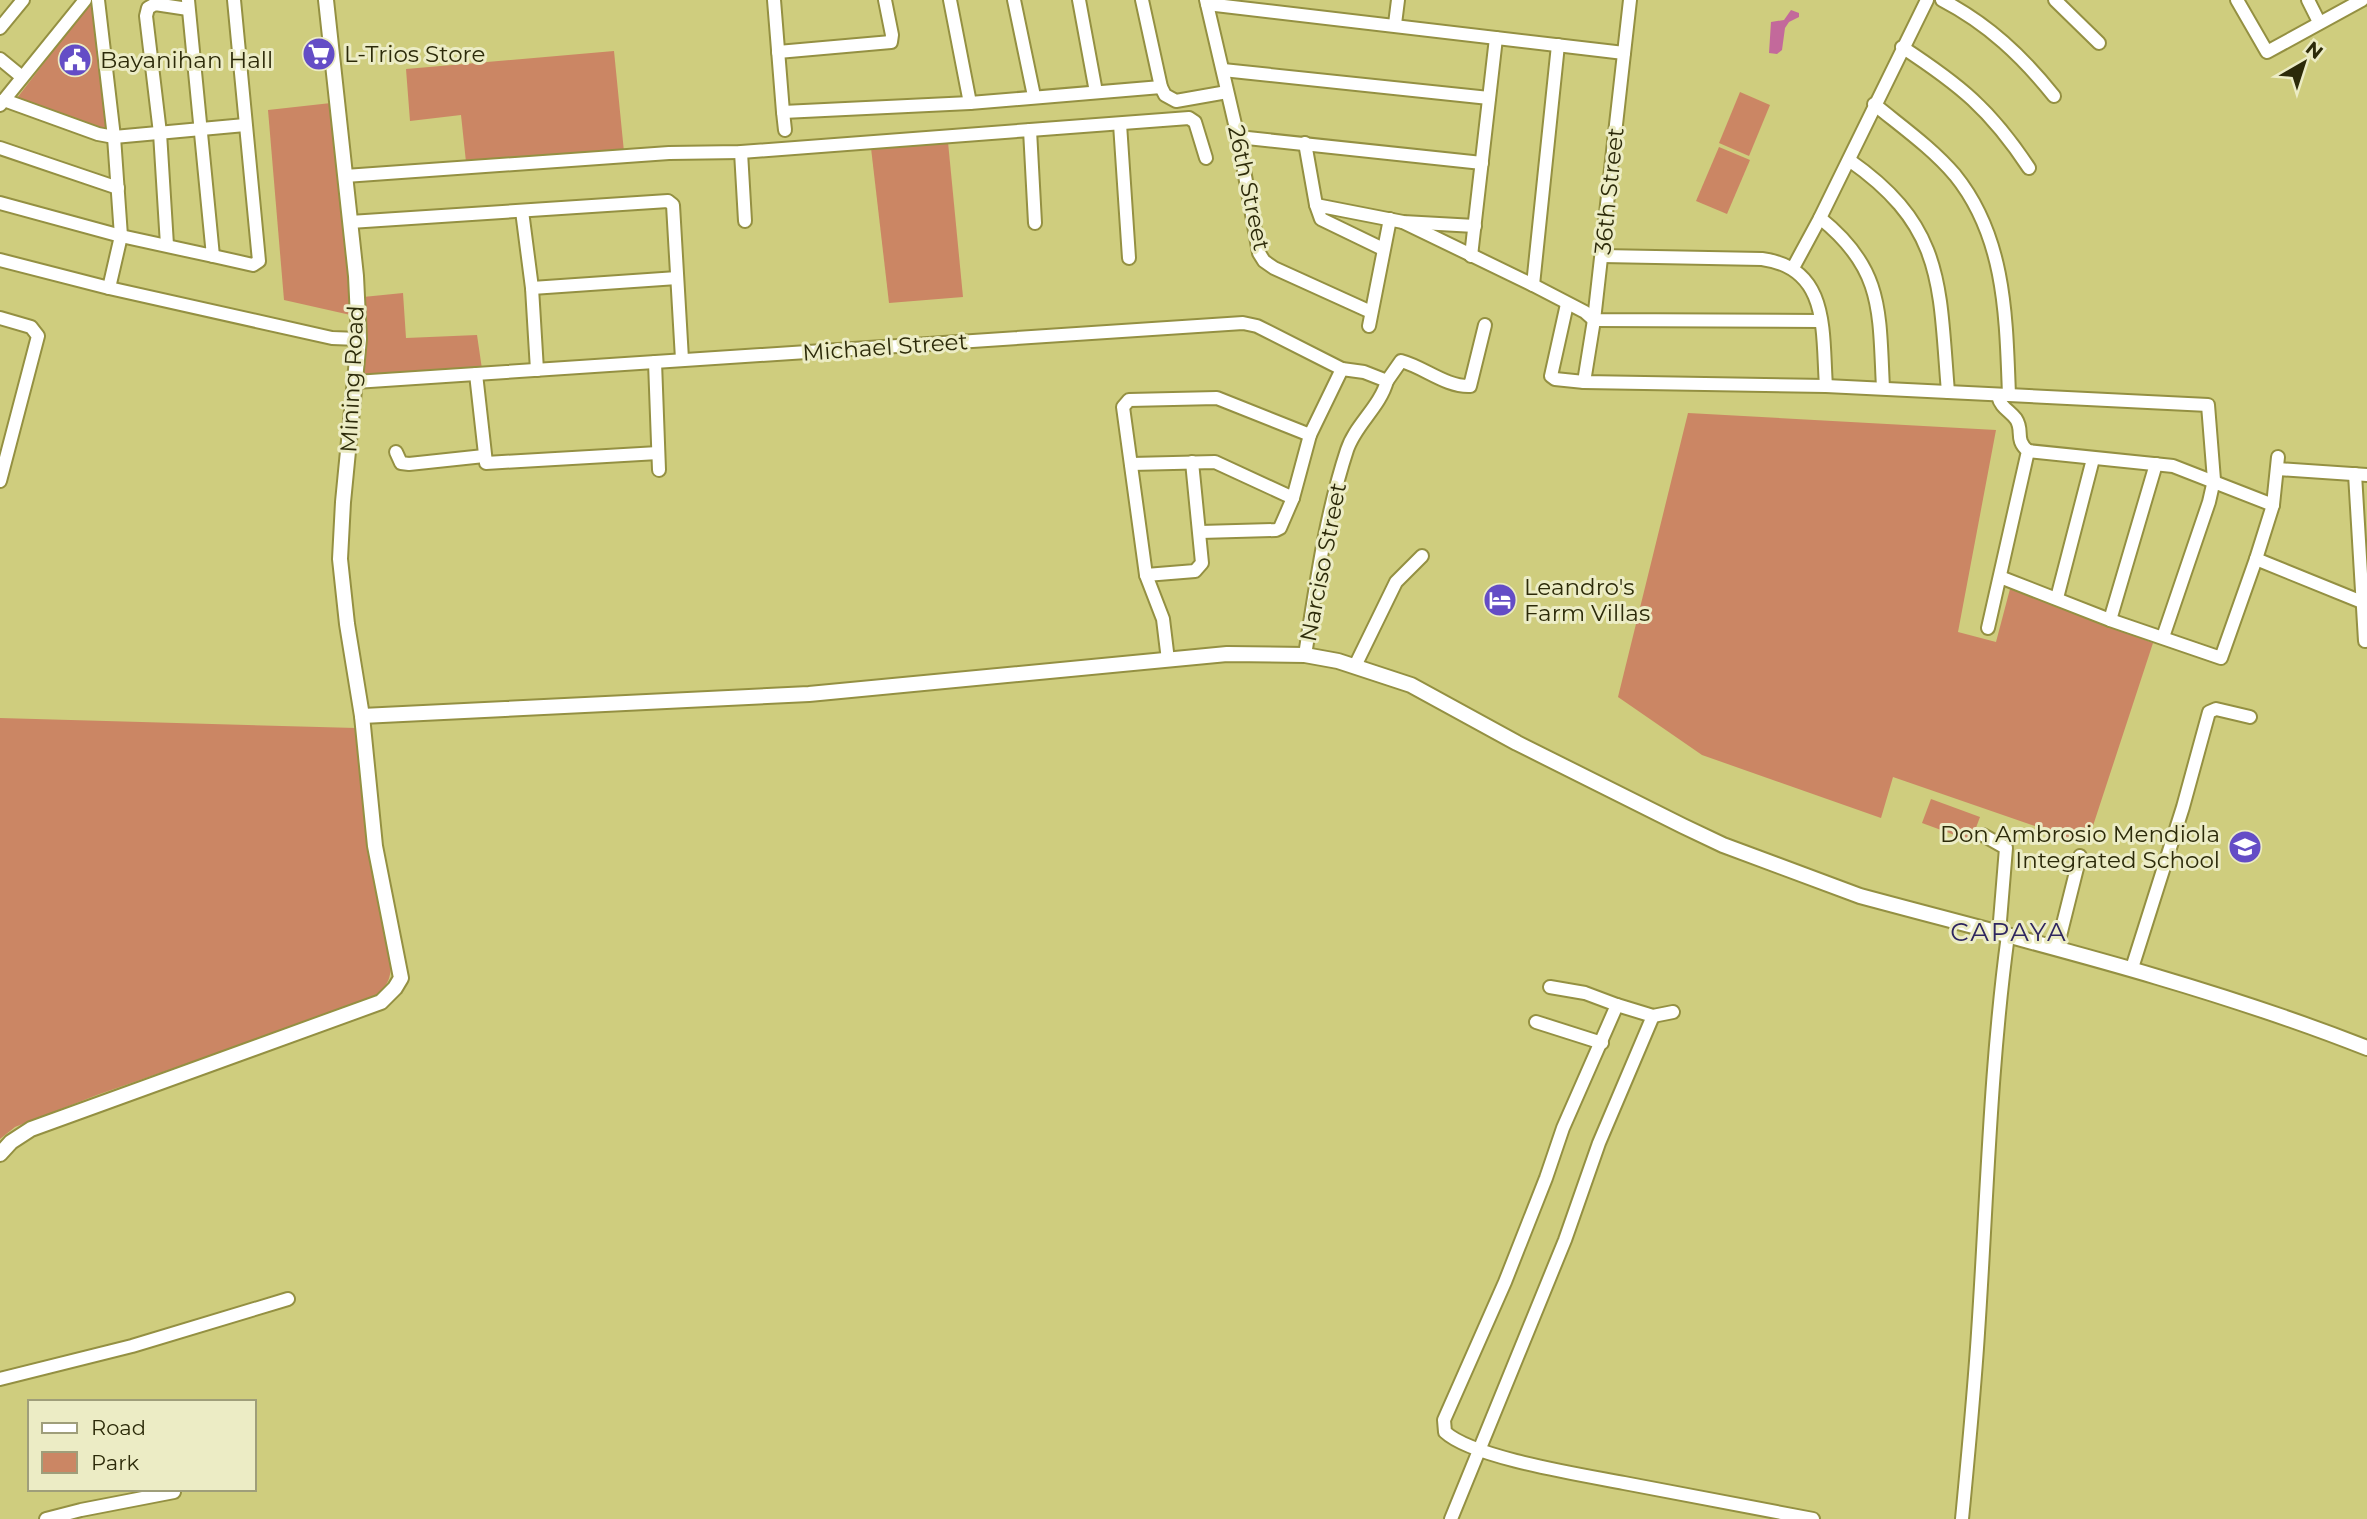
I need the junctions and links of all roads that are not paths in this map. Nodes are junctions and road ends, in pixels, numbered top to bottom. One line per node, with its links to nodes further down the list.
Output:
1 (23, 0): 24 (street)
2 (85, 0): 33 (street)
3 (98, 0): 50 (street)
4 (234, 0): 45 (street)
5 (326, 0): 59 (street, Mining Road)
6 (774, 0): 29 (street)
7 (885, 0): 29 (street)
8 (950, 0): 41 (street)
9 (1014, 0): 37 (street)
10 (1079, 0): 35 (street)
11 (1142, 0): 34 (street)
12 (1398, 0): 23 (street)
13 (1630, 0): 30 (street, 36th Street)
14 (1927, 0): 28 (street)
15 (1942, 0): 38 (street)
16 (2055, 0): 26 (street)
17 (2237, 0): 22 (street)
18 (2308, 0): 22 (street)
19 (2362, 0): 22 (street)
20 (1206, 2): 23 (street); 32 (street, 26th Street)
21 (188, 5): 46 (street); 49 (street)
22 (2319, 22)
23 (1395, 24): 25 (street)
24 (0, 28)
25 (1496, 38): 27 (street); 39 (street)
26 (2099, 43)
27 (1558, 46): 30 (street); 80 (street)
28 (1902, 47): 42 (street); 58 (street)
29 (778, 52): 43 (street)
30 (1624, 53): 75 (street, 36th Street)
31 (0, 59): 33 (street)
32 (1223, 70): 36 (street, 26th Street); 39 (street)
33 (22, 77): 40 (street)
34 (1161, 87): 35 (street); 36 (street)
35 (1096, 92): 37 (street)
36 (1227, 92): 51 (street, 26th Street)
37 (1034, 96): 41 (street)
38 (2054, 96)
39 (1489, 98): 57 (street)
40 (2, 102): 50 (street)
41 (970, 103): 43 (street)
42 (1874, 104): 56 (street); 102 (street)
43 (783, 112): 47 (street)
44 (1120, 124): 48 (street); 55 (street); 76 (street)
45 (245, 125): 46 (street); 73 (street)
46 (202, 129): 49 (street); 73 (street)
47 (785, 130)
48 (1030, 130): 54 (street); 68 (street)
49 (160, 133): 50 (street); 71 (street)
50 (114, 137): 60 (street)
51 (1238, 137): 52 (street); 84 (street, 26th Street)
52 (1305, 143): 57 (street); 62 (street)
53 (0, 148): 60 (street)
54 (741, 152): 59 (street); 66 (street)
55 (1206, 158)
56 (1849, 160): 64 (street); 101 (street)
57 (1482, 163): 69 (street)
58 (2029, 167)
59 (345, 176): 67 (street, Mining Road)
60 (118, 188): 70 (street)
61 (0, 203): 70 (street)
62 (1316, 205): 65 (street); 72 (street)
63 (522, 211): 67 (street); 79 (street); 82 (street)
64 (1820, 218): 78 (street); 100 (street)
65 (1396, 220): 69 (street); 72 (street); 74 (street)
66 (745, 221)
67 (350, 222): 90 (street, Mining Road)
68 (1035, 223)
69 (1475, 226): 74 (street)
70 (121, 236): 71 (street); 81 (street)
71 (167, 245): 73 (street)
72 (1383, 248): 84 (street)
73 (214, 256)
74 (1471, 256): 80 (street)
75 (1602, 256): 78 (street); 86 (street, 36th Street)
76 (1129, 258)
77 (0, 260): 81 (street)
78 (1793, 268): 87 (street)
79 (677, 278): 82 (street); 91 (street)
80 (1532, 285): 83 (street)
81 (109, 288): 90 (street)
82 (532, 288): 94 (street)
83 (1567, 304): 86 (street); 98 (street)
84 (1371, 312): 89 (street)
85 (0, 317): 109 (street)
86 (1594, 320): 87 (street); 98 (street, 36th Street)
87 (1821, 321): 99 (street)
88 (1485, 325): 96 (street)
89 (1369, 326)
90 (359, 339): 97 (street, Mining Road)
91 (682, 359): 92 (street, Michael Street); 93 (street, Michael Street)
92 (655, 362): 94 (street, Michael Street); 106 (street)
93 (1342, 369): 96 (street, Michael Street); 103 (street)
94 (537, 370): 95 (street, Michael Street)
95 (476, 374): 97 (street, Michael Street); 107 (street)
96 (1387, 381): 130 (street, Narciso Street)
97 (355, 382): 133 (street, Mining Road)
98 (1584, 383): 99 (street)
99 (1826, 386): 100 (street)
100 (1883, 388): 101 (street)
101 (1948, 392): 102 (street)
102 (2003, 395): 104 (street); 115 (street)
103 (1310, 435): 111 (street); 117 (street)
104 (2028, 451): 108 (street); 123 (street)
105 (396, 452): 107 (street)
106 (658, 453): 107 (street); 113 (street)
107 (484, 456)
108 (2093, 459): 112 (street); 124 (street)
109 (2, 460): 116 (street)
110 (1192, 462): 111 (street); 117 (street); 119 (street)
111 (1131, 464): 122 (street)
112 (2156, 464): 115 (street); 126 (street)
113 (659, 470)
114 (2361, 475): 118 (street); 125 (street)
115 (2214, 480): 118 (street); 128 (street)
116 (0, 481)
117 (1293, 498): 119 (street)
118 (2273, 505): 121 (street)
119 (1200, 532): 122 (street)
120 (1422, 556): 132 (street)
121 (2256, 559): 125 (street); 128 (street)
122 (1146, 575): 131 (street)
123 (2000, 577): 124 (street); 127 (street)
124 (2057, 598): 126 (street)
125 (2362, 602): 129 (street)
126 (2110, 620): 128 (street)
127 (1988, 628)
128 (2164, 637)
129 (2365, 641)
130 (1305, 654): 131 (street); 132 (street)
131 (1168, 660): 133 (street)
132 (1355, 666): 137 (street)
133 (362, 716): 147 (street, Mining Road)
134 (2250, 716): 139 (street)
135 (1983, 835): 137 (street)
136 (2080, 856): 138 (street)
137 (2003, 934): 138 (street); 155 (street)
138 (2057, 947): 139 (street)
139 (2132, 968): 146 (street)
140 (1550, 988): 141 (street)
141 (1617, 1005): 143 (street); 145 (street)
142 (1673, 1012): 143 (street)
143 (1653, 1016): 150 (street)
144 (1536, 1022): 145 (street)
145 (1602, 1043): 150 (street)
146 (2367, 1048)
147 (0, 1154)
148 (288, 1299): 149 (street)
149 (0, 1379)
150 (1478, 1450): 153 (street); 154 (street)
151 (174, 1492): 152 (street)
152 (46, 1519)
153 (1451, 1519)
154 (1813, 1519)
155 (1962, 1519)

